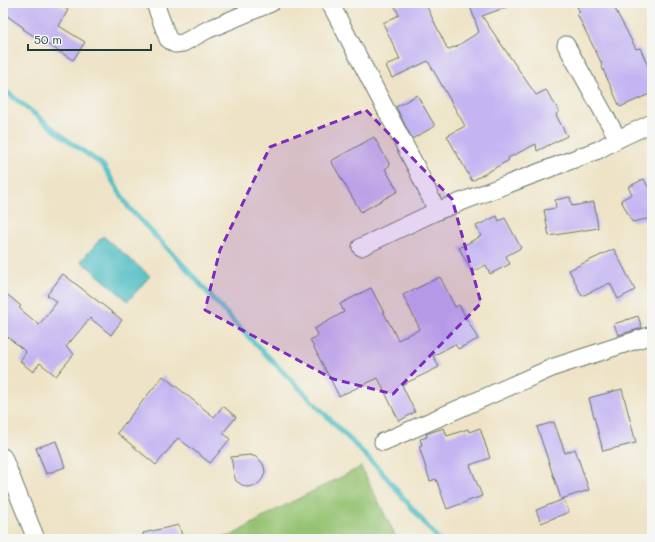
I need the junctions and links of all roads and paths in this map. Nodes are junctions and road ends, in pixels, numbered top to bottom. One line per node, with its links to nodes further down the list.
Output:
1 (154, 3): 2 (street)
2 (271, 3)
3 (330, 3): 7 (street)
4 (566, 45): 6 (street)
5 (652, 123): 6 (street)
6 (618, 139): 7 (street)
7 (437, 211): 8 (street)
8 (361, 247)
9 (652, 335): 10 (street)
10 (383, 442)
11 (3, 457): 12 (street)
12 (36, 539)

